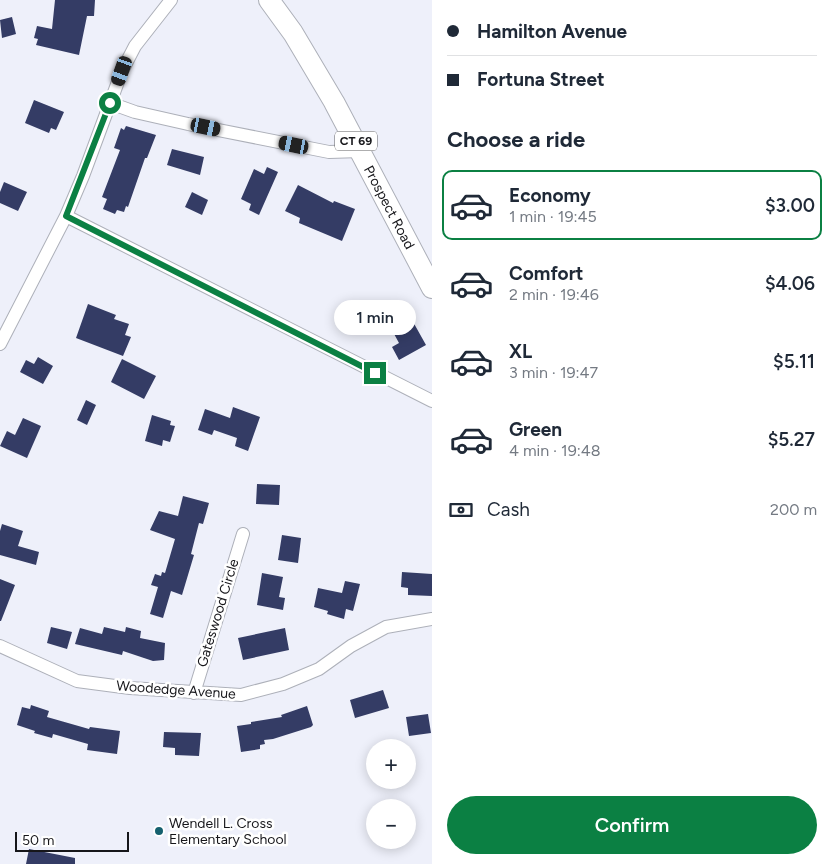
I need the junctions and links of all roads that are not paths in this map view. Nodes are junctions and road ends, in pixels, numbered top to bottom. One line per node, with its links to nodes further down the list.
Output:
1 (171, 0): 3 (street)
2 (269, 0): 4 (main road, Prospect Road / CT 69)
3 (110, 103): 4 (street); 5 (street)
4 (361, 151): 6 (main road, Prospect Road / CT 69)
5 (66, 216): 7 (street); 8 (street)
6 (432, 288)
7 (0, 344)
8 (432, 402)
9 (243, 534): 12 (street, Gateswood Circle)
10 (432, 619): 12 (street, Woodedge Avenue)
11 (0, 646): 12 (street, Woodedge Avenue)
12 (194, 693)

